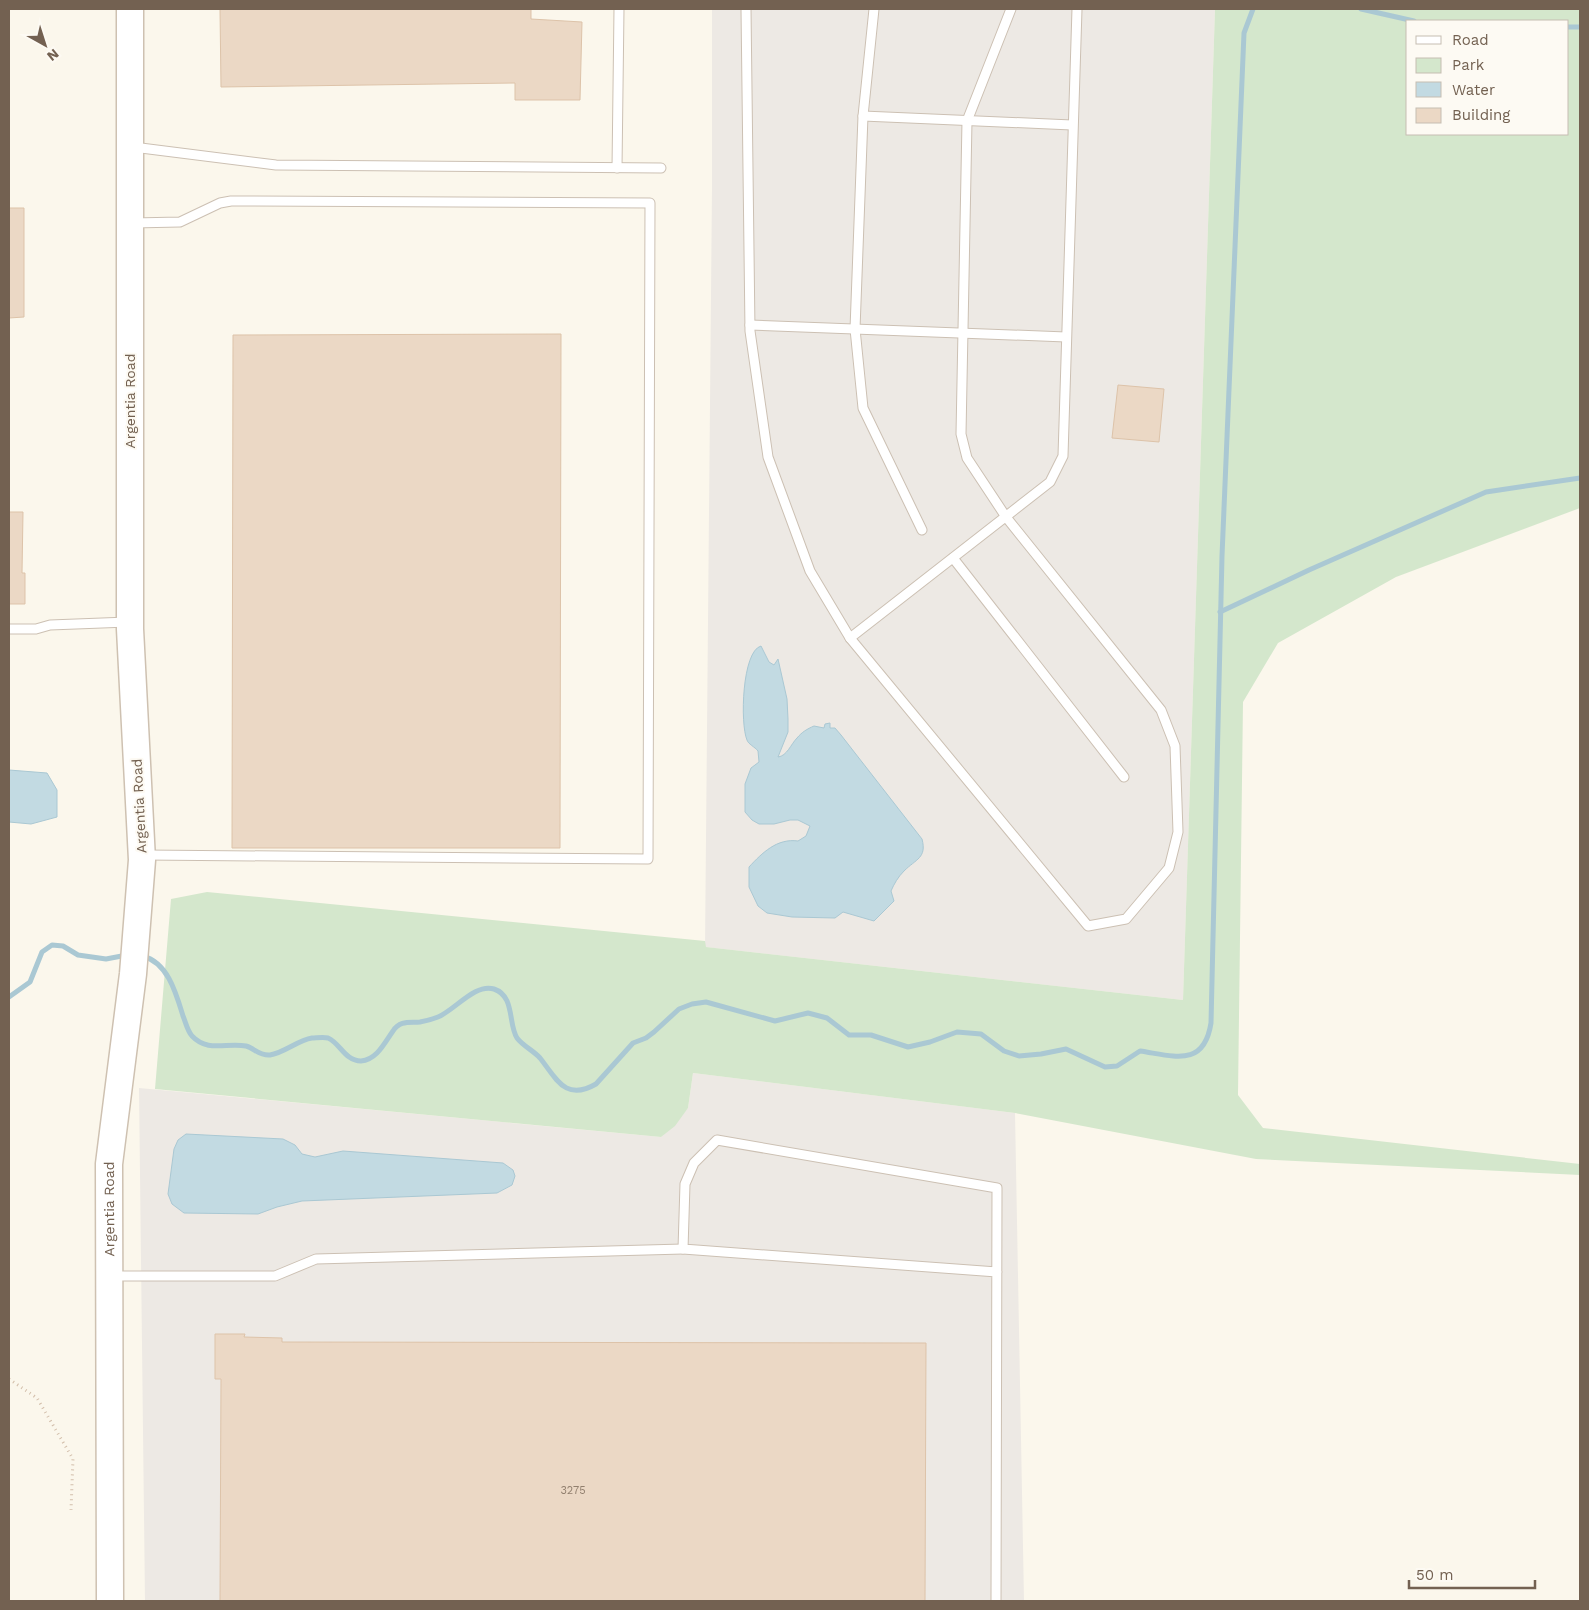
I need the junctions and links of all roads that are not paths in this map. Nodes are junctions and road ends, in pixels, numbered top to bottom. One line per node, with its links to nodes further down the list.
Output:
1 (130, 9): 10 (street, Argentia Road)
2 (619, 9): 11 (lane)
3 (746, 9): 14 (lane)
4 (874, 9): 7 (lane)
5 (1011, 9): 8 (lane)
6 (1077, 9): 9 (lane)
7 (863, 116): 8 (lane); 15 (lane)
8 (968, 121): 9 (lane); 16 (lane)
9 (1072, 125): 17 (lane)
10 (130, 146): 11 (lane); 13 (street, Argentia Road)
11 (618, 168): 12 (lane)
12 (661, 168)
13 (130, 223): 21 (street, Argentia Road); 25 (lane)
14 (750, 325): 15 (lane); 23 (lane)
15 (855, 329): 16 (lane); 19 (lane)
16 (963, 333): 17 (lane); 18 (lane)
17 (1066, 337): 18 (lane)
18 (1006, 516): 20 (lane); 23 (lane)
19 (922, 530)
20 (953, 558): 23 (lane); 24 (lane)
21 (130, 622): 22 (lane); 25 (street, Argentia Road)
22 (9, 629)
23 (850, 638)
24 (1124, 777)
25 (142, 855): 28 (street, Argentia Road)
26 (683, 1249): 27 (lane); 27 (lane); 28 (lane)
27 (996, 1272): 30 (lane)
28 (109, 1276): 29 (street, Argentia Road)
29 (110, 1601)
30 (996, 1601)

